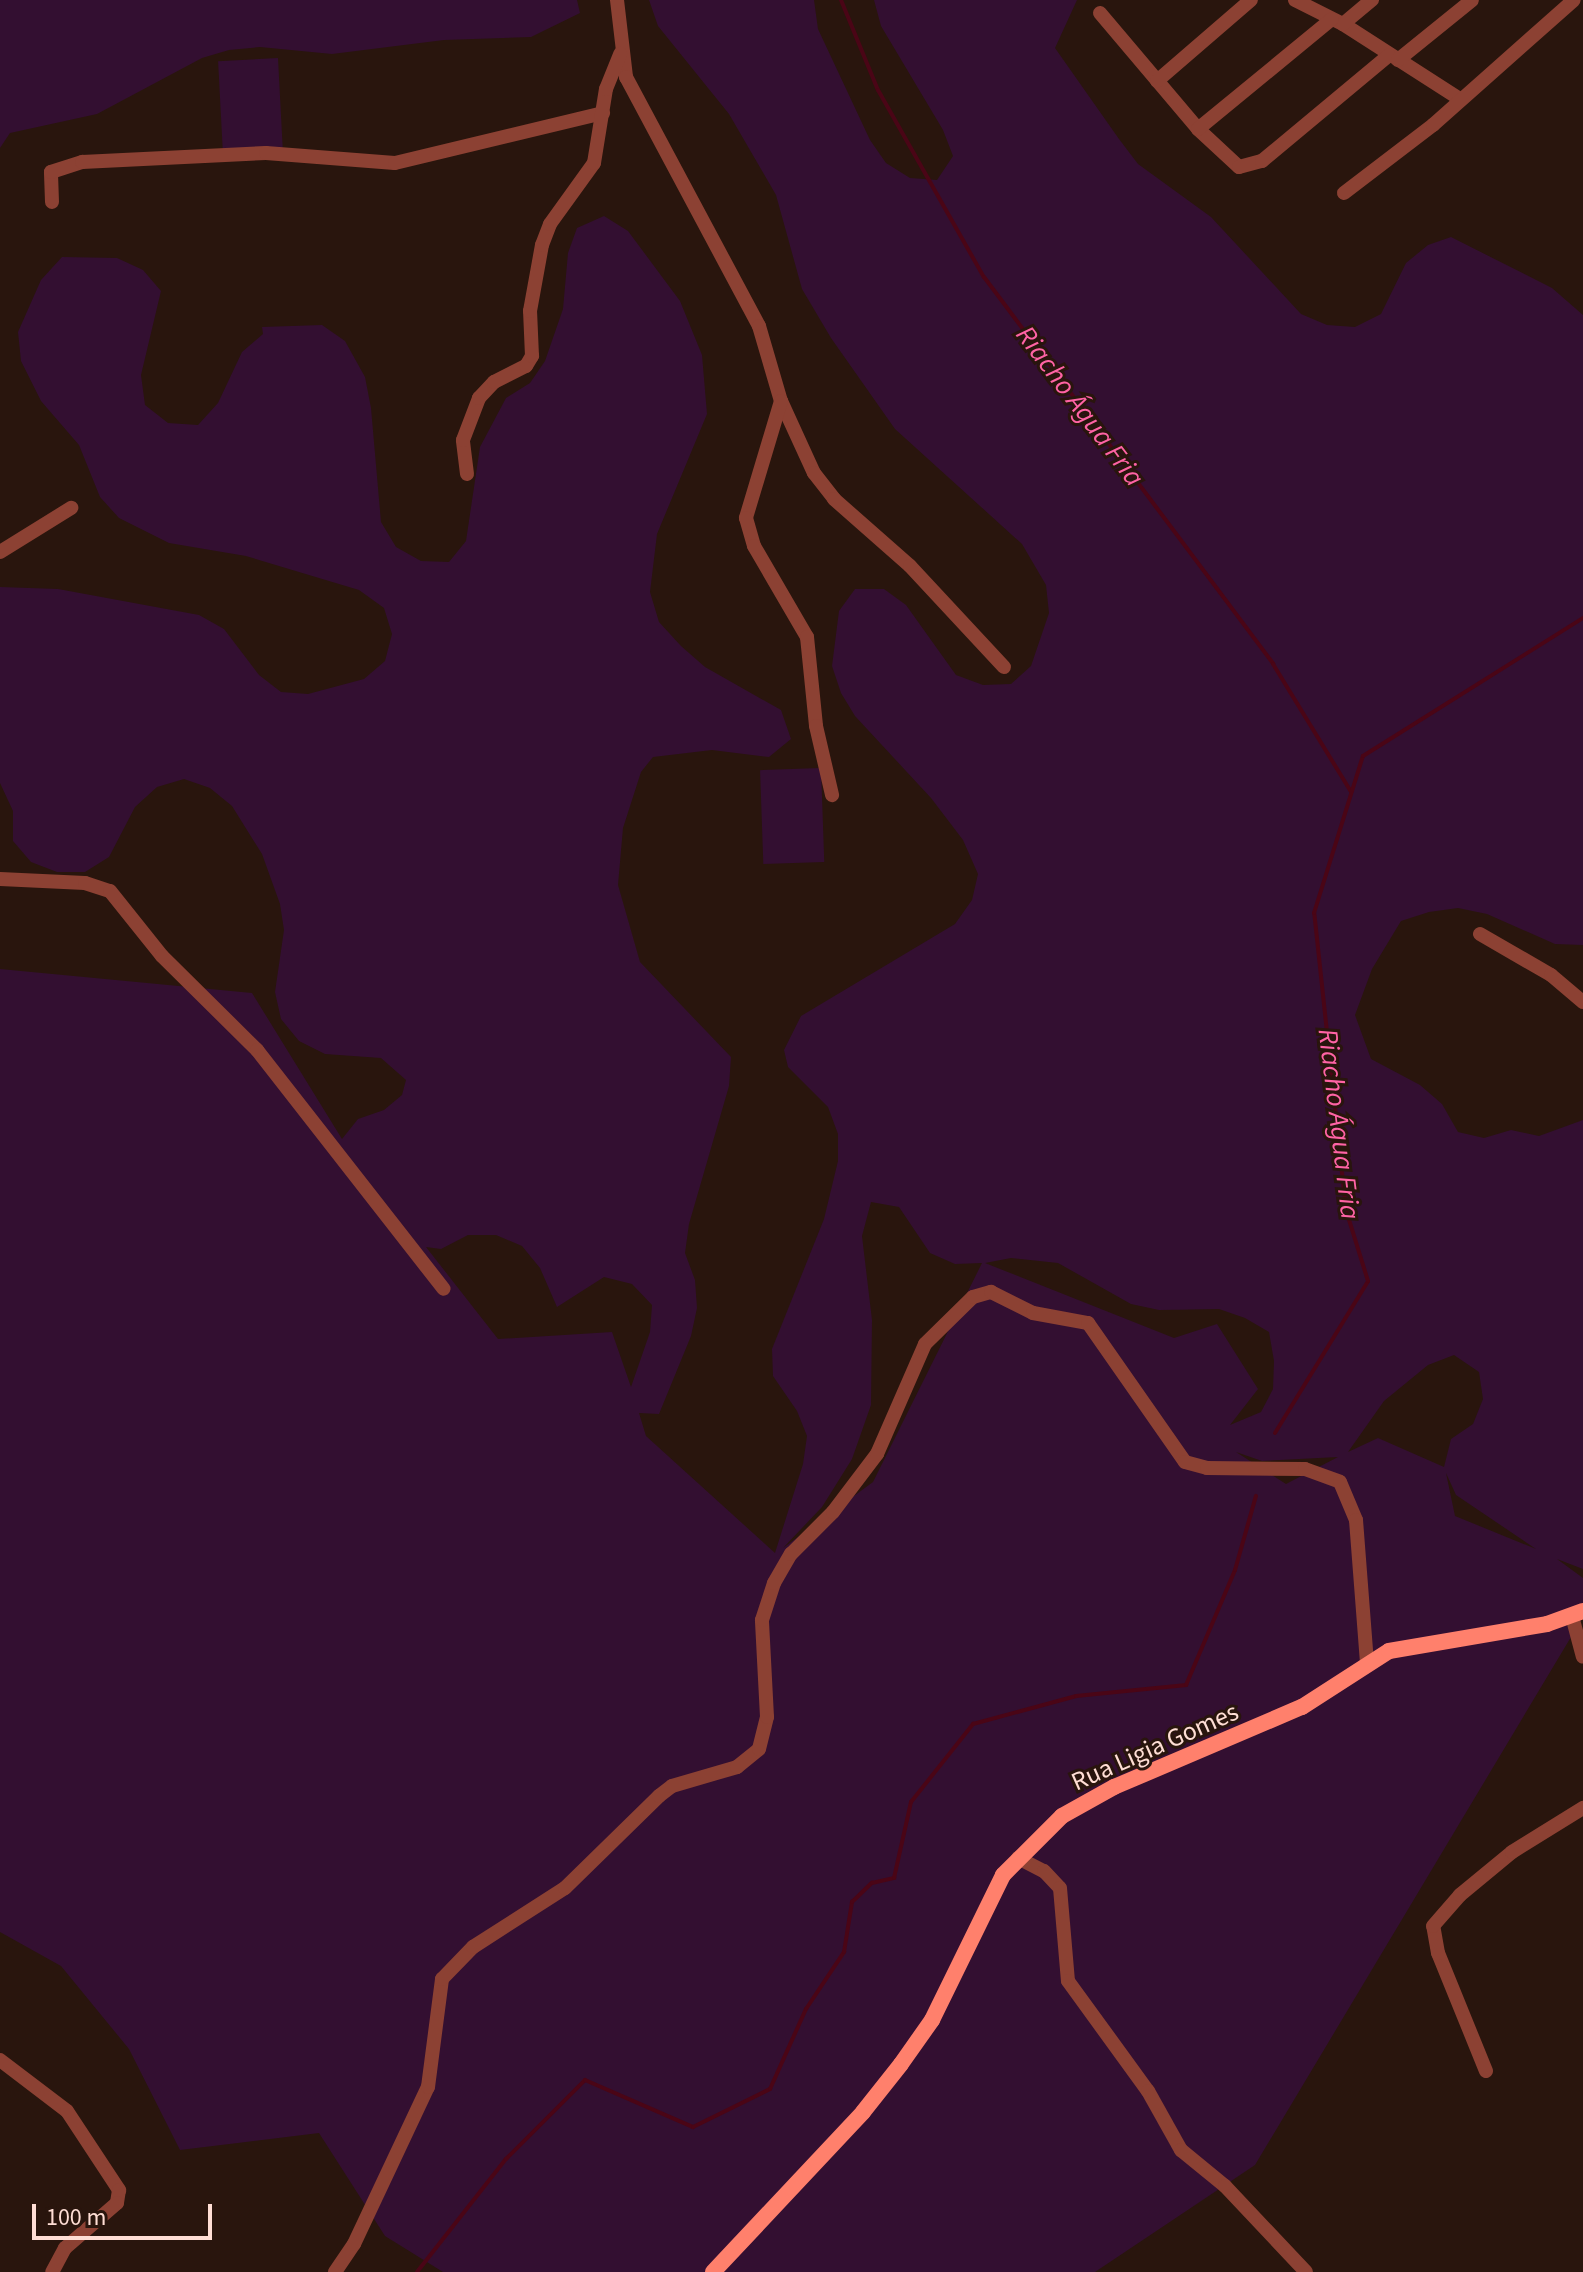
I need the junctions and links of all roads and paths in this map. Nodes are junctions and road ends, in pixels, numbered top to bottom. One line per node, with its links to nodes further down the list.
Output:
1 (617, 0): 9 (street)
2 (1251, 0): 11 (street)
3 (1295, 0): 8 (street)
4 (1372, 0): 8 (street)
5 (1472, 0): 10 (street)
6 (1574, 0): 12 (street)
7 (1100, 13): 11 (street)
8 (1337, 21): 10 (street); 14 (street)
9 (620, 54): 13 (street); 17 (street)
10 (1394, 57): 12 (street); 14 (street)
11 (1157, 81): 14 (street)
12 (1460, 99): 15 (street)
13 (603, 113): 16 (street); 18 (street)
14 (1198, 129)
15 (1344, 193)
16 (52, 202)
17 (781, 401): 21 (street); 22 (street)
18 (467, 474)
19 (71, 508): 20 (street)
20 (0, 552)
21 (1004, 667)
22 (832, 795)
23 (0, 879): 26 (street)
24 (1480, 934): 25 (street)
25 (1583, 1002)
26 (444, 1289)
27 (1578, 1614): 28 (street); 29 (street, Rua Ligia Gomes)
28 (1583, 1657)
29 (1367, 1663): 31 (street, Rua Ligia Gomes); 35 (street)
30 (1583, 1808): 33 (street)
31 (1018, 1858): 36 (street, Rua Ligia Gomes); 37 (street)
32 (0, 2060): 34 (street)
33 (1486, 2071)
34 (52, 2272)
35 (335, 2272)
36 (713, 2272)
37 (1306, 2272)

